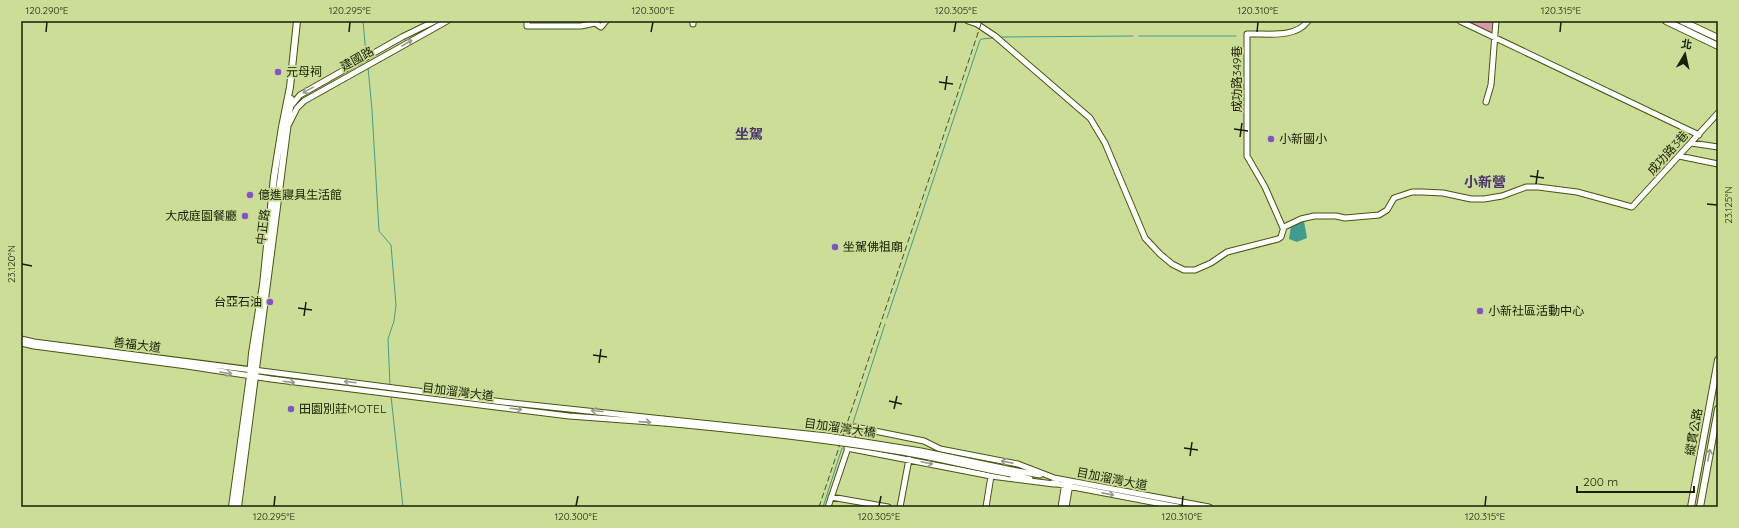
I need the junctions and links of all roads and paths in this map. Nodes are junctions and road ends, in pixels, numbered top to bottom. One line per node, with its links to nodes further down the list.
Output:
1 (297, 21): 18 (main road, 中正路)
2 (447, 21): 13 (street, 建國路)
3 (527, 21): 14 (street)
4 (577, 21): 14 (street)
5 (606, 21): 12 (street)
6 (968, 21): 28 (street)
7 (1308, 21): 28 (street, 成功路349巷)
8 (1460, 21): 15 (street)
9 (1496, 21): 15 (street)
10 (1666, 21): 17 (main road)
11 (1682, 21): 16 (main road)
12 (595, 22): 14 (street)
13 (437, 23): 20 (street, 建國路, one-way to 20); 22 (street, 建國路, one-way to 13)
14 (581, 26)
15 (1494, 37): 19 (street); 23 (street)
16 (1718, 38)
17 (1718, 46)
18 (290, 87): 20 (main road, 中正路); 22 (main road, 中正路)
19 (1486, 102)
20 (291, 106): 22 (main road, 中正路)
21 (1718, 113): 23 (street, 成功路3巷)
22 (285, 127): 32 (main road, 中正路)
23 (1699, 135): 24 (street, 成功路3巷)
24 (1691, 143): 25 (street); 26 (street, 成功路3巷)
25 (1718, 147)
26 (1679, 156): 27 (street); 28 (street, 成功路3巷)
27 (1718, 164)
28 (1283, 228)
29 (21, 339): 32 (street, 善福大道)
30 (21, 343): 32 (street, 善福大道, one-way to 32)
31 (1718, 360): 55 (main road, 縱貫公路)
32 (253, 373): 34 (street, 目加溜灣大道, one-way to 32); 34 (street, 目加溜灣大道, one-way to 34); 45 (main road); 46 (main road)
33 (1718, 408): 56 (main road, 縱貫公路, one-way to 33)
34 (663, 421): 37 (street, 目加溜灣大橋, bridge)
35 (847, 448): 36 (street); 39 (street, one-way to 35); 43 (street)
36 (909, 459): 38 (street, one-way to 38); 49 (street)
37 (1012, 472): 39 (street, 目加溜灣大道); 41 (street, 目加溜灣大道)
38 (991, 476): 41 (street); 50 (street)
39 (1057, 478): 40 (street, 目加溜灣大道)
40 (1068, 481): 42 (street); 54 (street, 目加溜灣大道)
41 (1054, 484): 42 (street, 目加溜灣大道)
42 (1067, 487): 44 (street, 目加溜灣大道, one-way to 44); 51 (street); 52 (street)
43 (831, 497): 47 (street); 48 (street)
44 (1163, 506): 53 (street, 目加溜灣大道)
45 (232, 507)
46 (238, 507)
47 (828, 507)
48 (888, 507)
49 (900, 507)
50 (986, 507)
51 (1061, 507)
52 (1066, 507)
53 (1178, 507)
54 (1209, 507)
55 (1691, 507)
56 (1700, 507)

